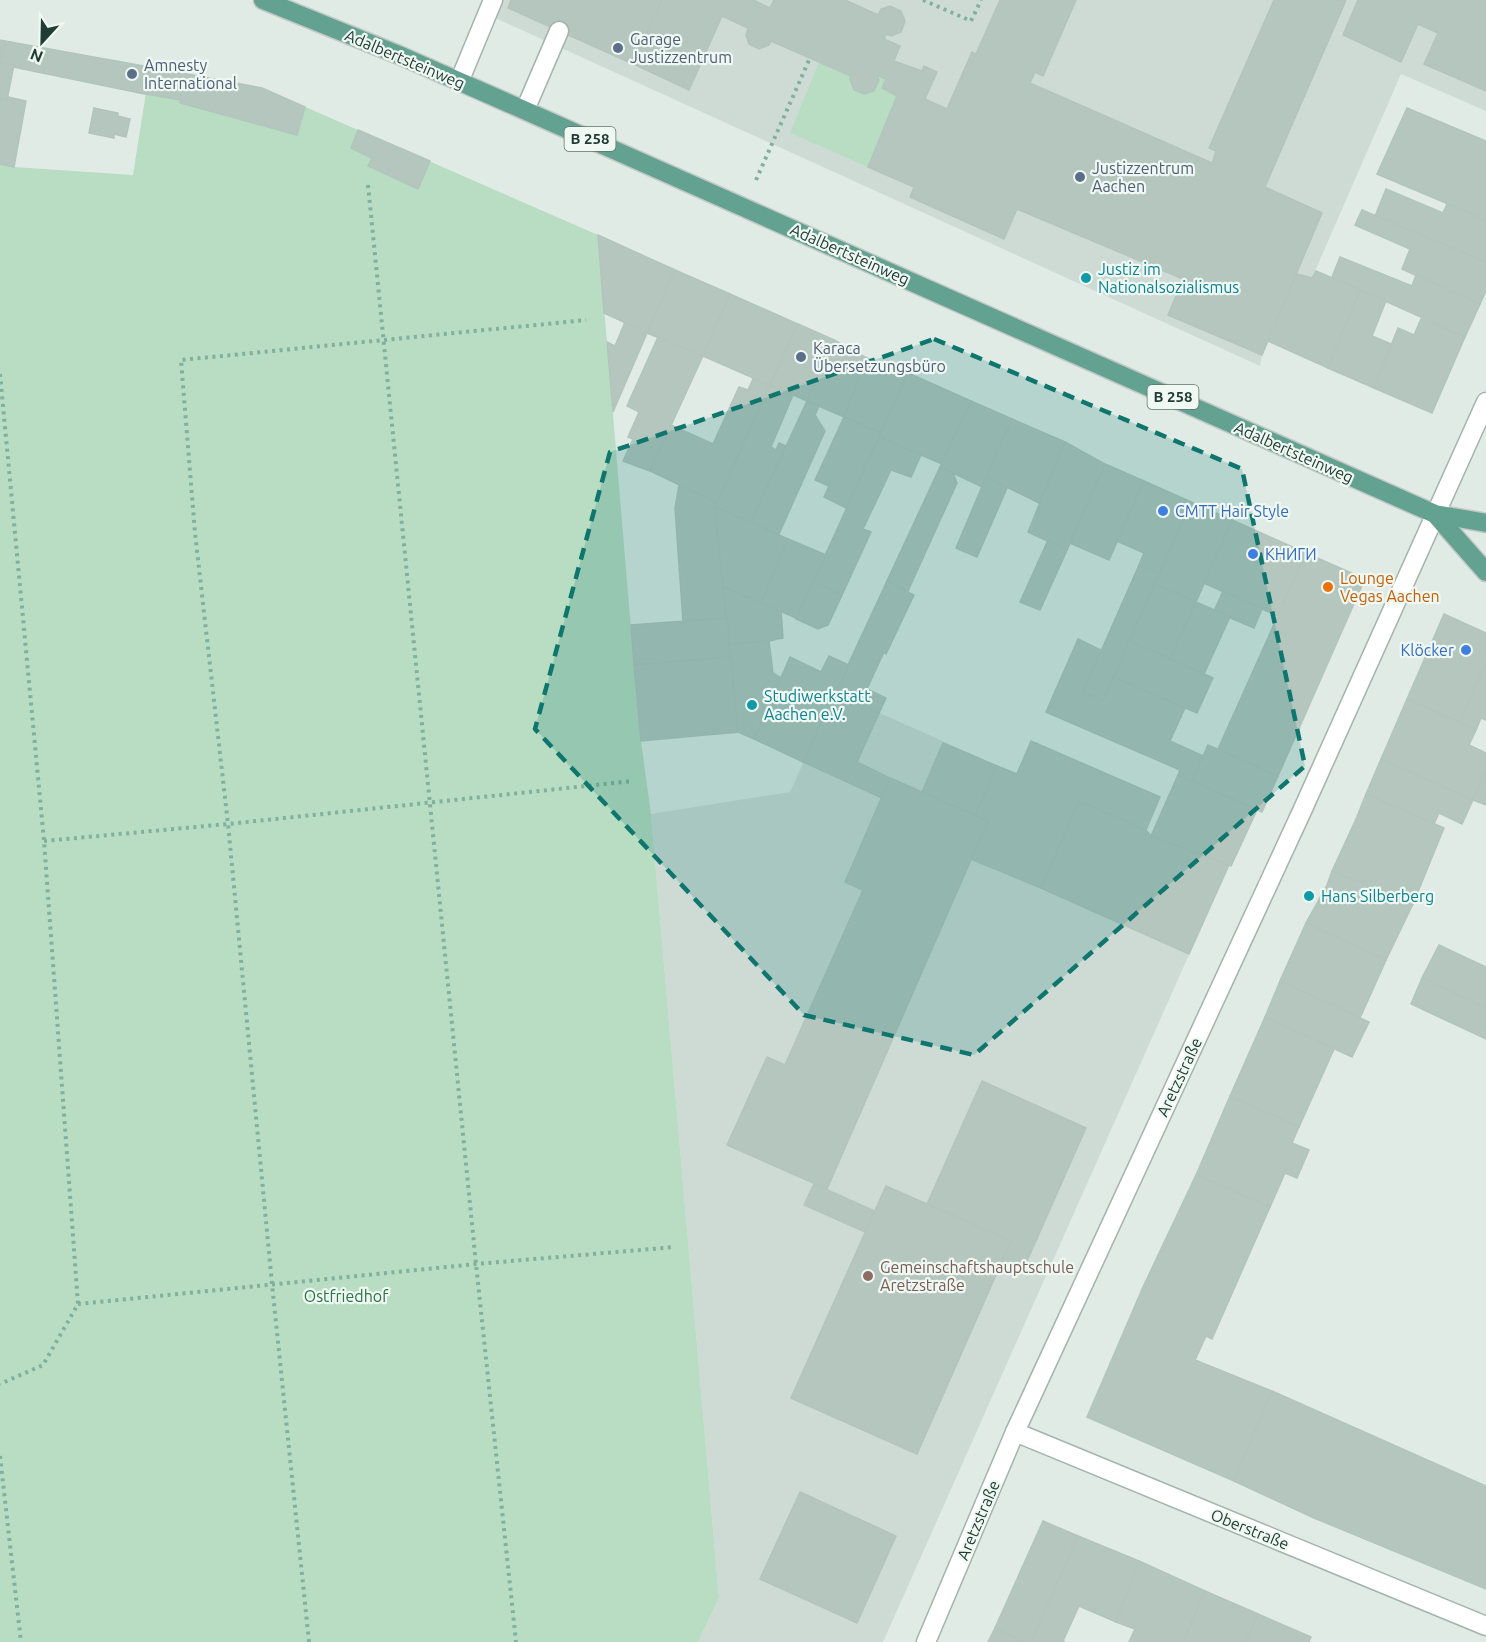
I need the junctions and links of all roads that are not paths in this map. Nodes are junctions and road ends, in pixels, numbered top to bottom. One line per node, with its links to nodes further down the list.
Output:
1 (263, 0): 4 (main road, Adalbertsteinweg)
2 (493, 0): 4 (street)
3 (559, 31): 5 (street)
4 (459, 82): 5 (main road, Adalbertsteinweg / B 258)
5 (525, 110): 7 (main road, Adalbertsteinweg / B 258)
6 (1486, 402): 7 (street, Aretzstraße)
7 (1435, 514): 8 (main road, Adalbertsteinweg / B 258); 9 (main road, Adalbertsteinweg / B 258); 10 (street, Aretzstraße)
8 (1486, 523)
9 (1486, 572)
10 (1015, 1432): 11 (street, Oberstraße); 12 (street, Aretzstraße)
11 (1486, 1626)
12 (926, 1642)

